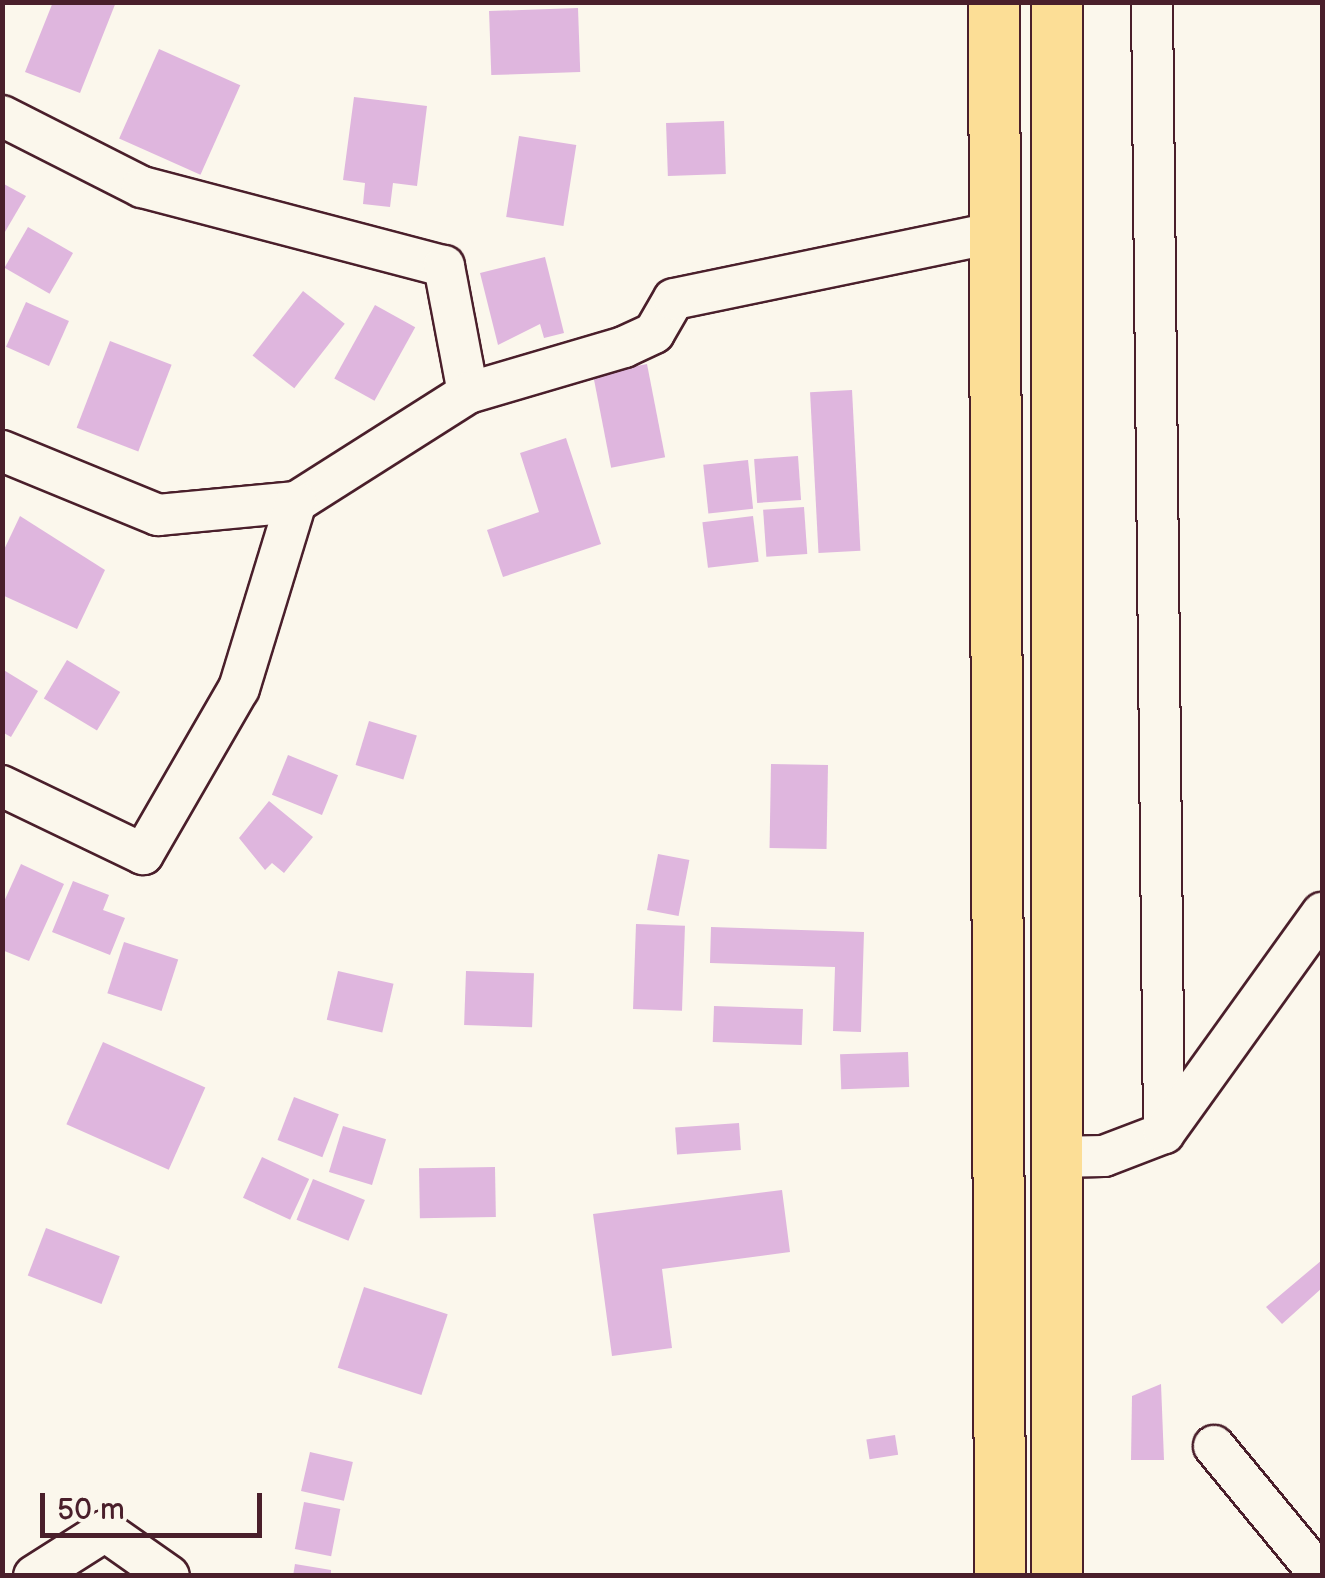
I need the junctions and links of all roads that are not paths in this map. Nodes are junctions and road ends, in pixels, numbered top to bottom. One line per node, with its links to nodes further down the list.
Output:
1 (994, 2): 5 (main road)
2 (1056, 2): 12 (main road)
3 (1152, 2): 11 (street)
4 (2, 116): 6 (street)
5 (994, 233): 6 (street); 17 (main road)
6 (468, 393): 8 (street)
7 (2, 451): 8 (street)
8 (296, 502): 9 (street)
9 (2, 786)
10 (1322, 913): 11 (street)
11 (1164, 1132): 12 (street)
12 (1052, 1157): 18 (main road)
13 (1214, 1446): 14 (street)
14 (1319, 1567)
15 (34, 1576): 16 (street)
16 (169, 1576)
17 (1000, 1576)
18 (1057, 1576)

